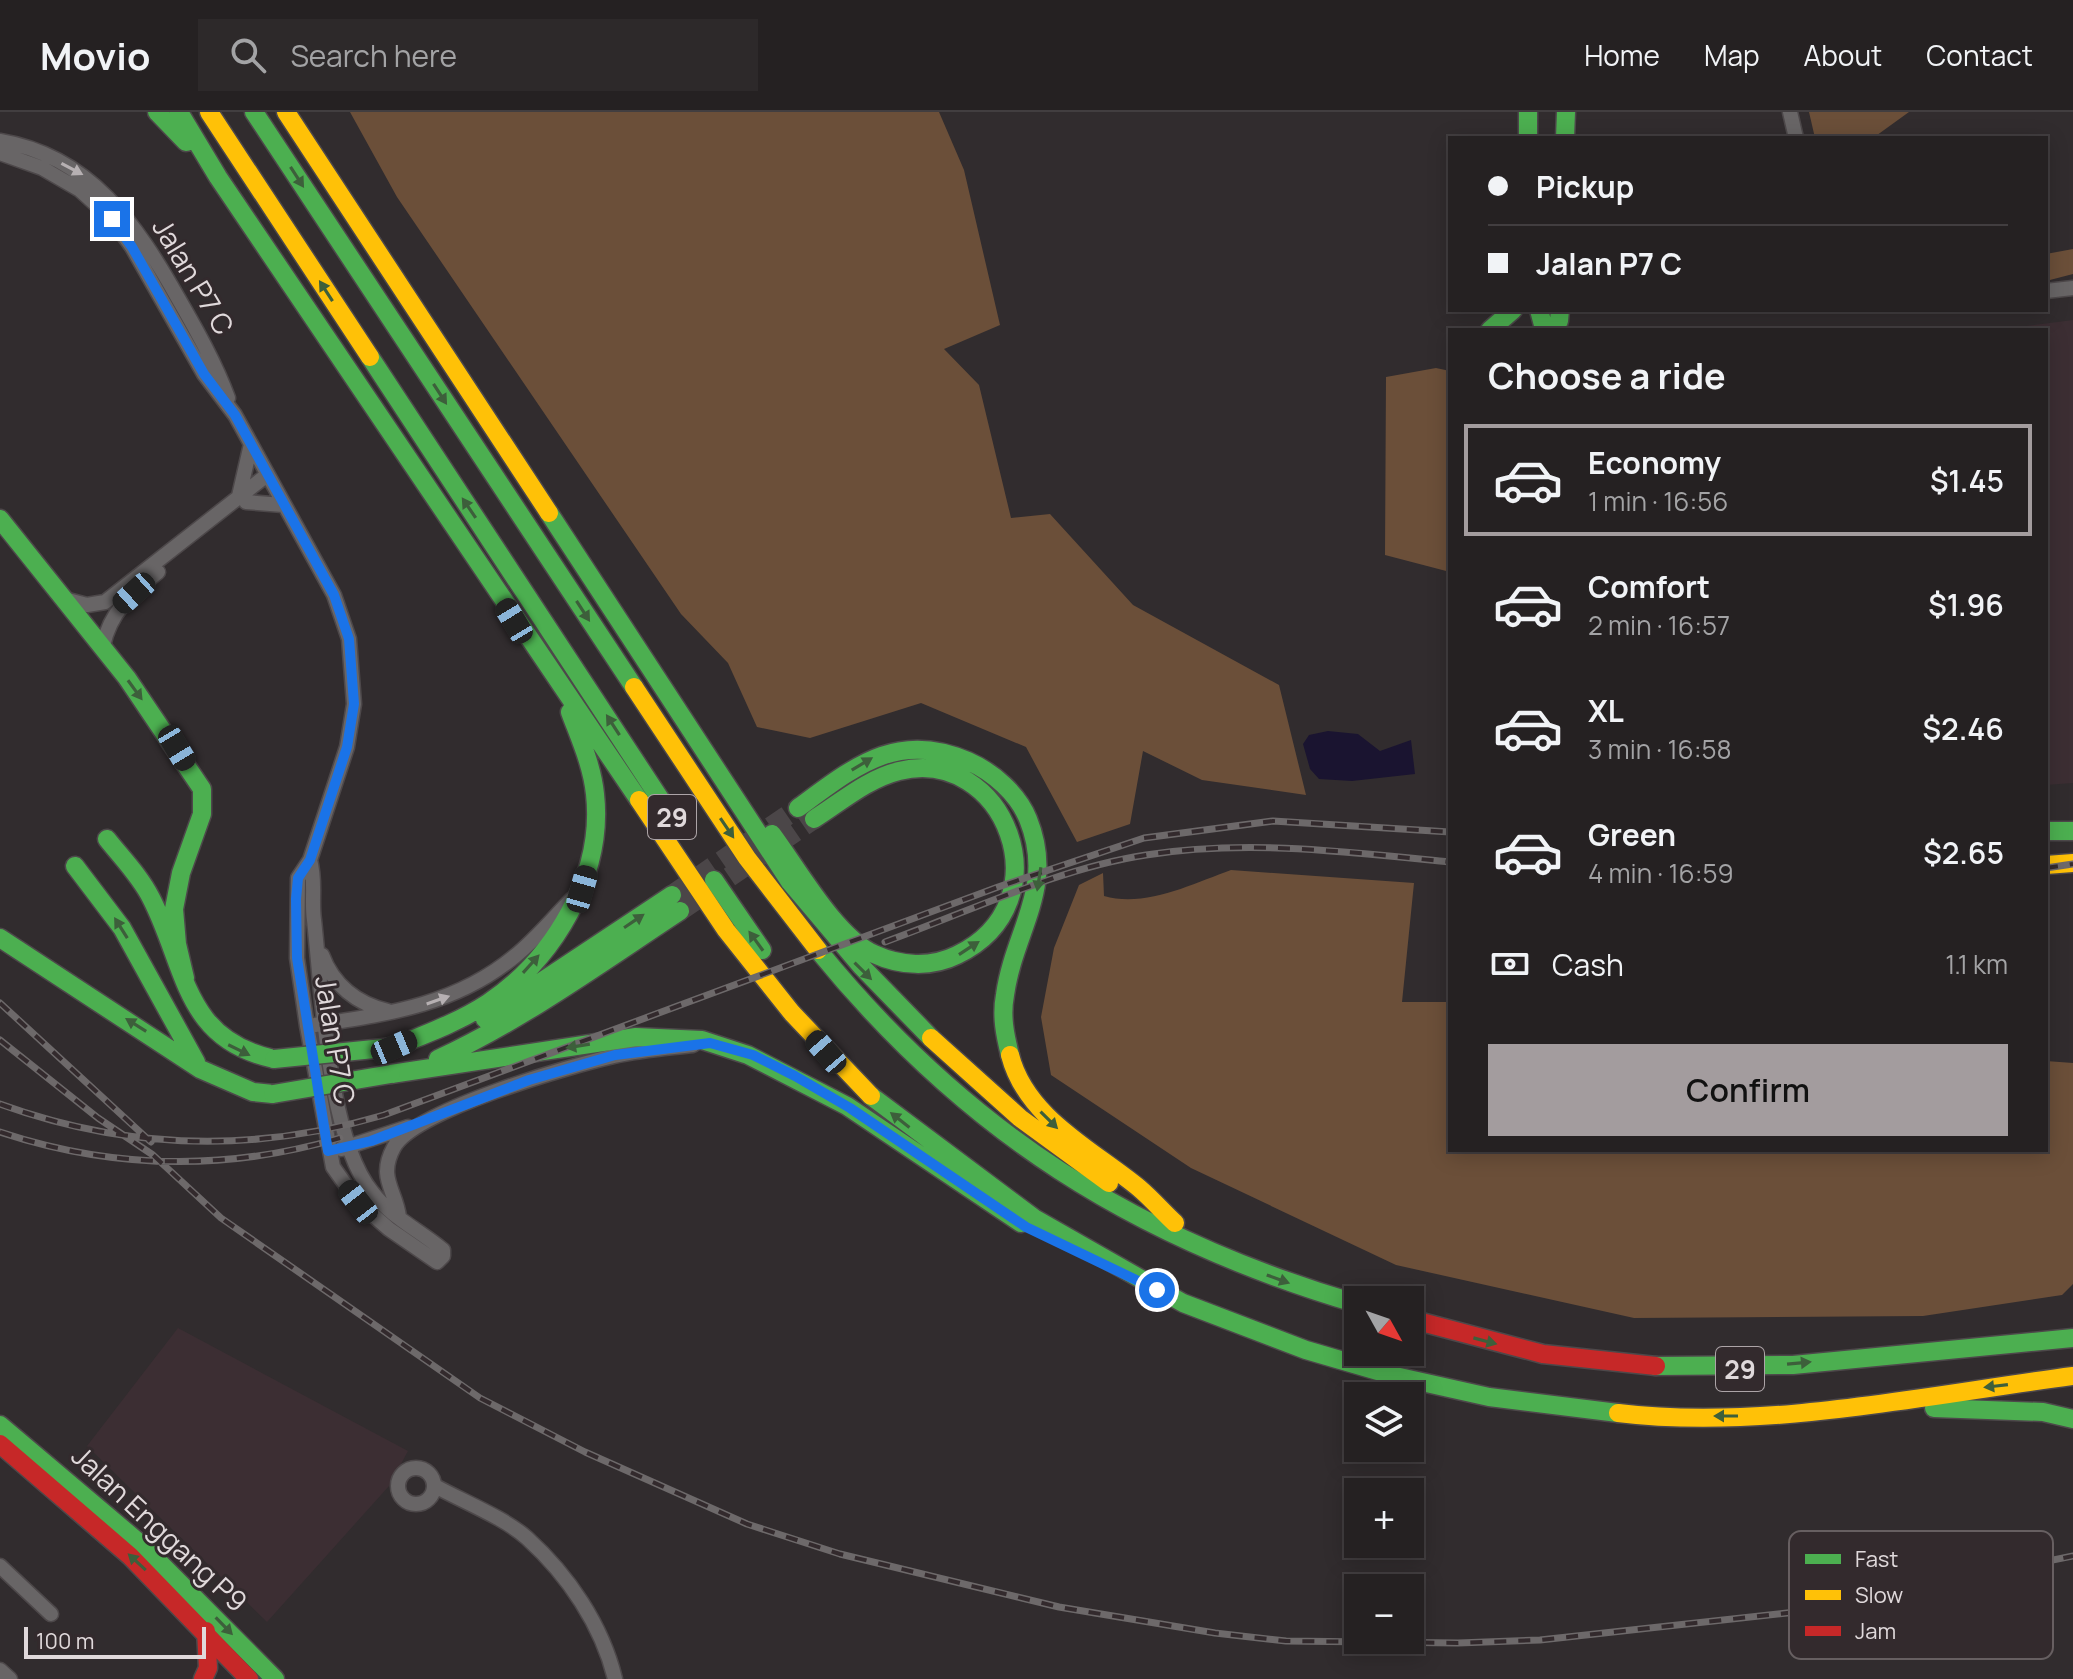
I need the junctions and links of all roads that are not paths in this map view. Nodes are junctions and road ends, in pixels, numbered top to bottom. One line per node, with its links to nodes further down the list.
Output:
1 (157, 112): 15 (main road)
2 (179, 112): 15 (main road)
3 (209, 112): 63 (main road, 29, one-way to 3)
4 (254, 112): 58 (main road, 29, one-way to 58)
5 (286, 112): 16 (main road)
6 (298, 112): 16 (main road)
7 (1528, 112): 10 (main road)
8 (1566, 112): 11 (main road)
9 (1790, 112): 12 (street)
10 (1528, 136)
11 (1565, 136)
12 (1796, 136)
13 (0, 141): 23 (street, Jalan P7 C, one-way to 23)
14 (0, 153): 23 (street, Jalan P7 C)
15 (218, 177): 29 (main road)
16 (351, 210): 32 (main road)
17 (2073, 288): 18 (street)
18 (2048, 291)
19 (1511, 312): 21 (main road)
20 (1540, 312): 22 (main road)
21 (1492, 328)
22 (1551, 328)
23 (235, 415): 24 (street, Jalan P7 C)
24 (251, 444): 25 (street, Jalan P7 C); 26 (street)
25 (269, 479): 26 (street); 27 (street, Jalan P7 C)
26 (242, 499): 27 (street); 30 (street); 31 (street)
27 (283, 505): 38 (street, Jalan P7 C)
28 (0, 519): 30 (main road)
29 (500, 598): 42 (main road); 60 (main road, one-way to 29)
30 (68, 600): 31 (main road)
31 (103, 646): 45 (main road, one-way to 45)
32 (710, 756): 34 (main road, one-way to 34); 56 (main road, one-way to 56)
33 (798, 808): 56 (main road, one-way to 56)
34 (814, 819)
35 (2048, 831): 36 (main road)
36 (2073, 831)
37 (107, 839): 45 (main road)
38 (310, 860): 44 (street, Jalan P7 C); 48 (street, Jalan P7 C)
39 (2073, 863): 40 (main road)
40 (2048, 865)
41 (75, 866): 51 (main road, one-way to 41)
42 (582, 889): 46 (street, one-way to 42); 50 (main road, one-way to 42)
43 (0, 938): 51 (main road, one-way to 43)
44 (317, 944): 46 (street); 47 (street, Jalan P7 C)
45 (185, 978): 50 (main road, one-way to 50, bridge)
46 (404, 1011): 47 (street)
47 (325, 1023): 48 (street); 54 (street, Jalan P7 C)
48 (307, 1026): 55 (street, Jalan P7 C)
49 (710, 1043): 52 (main road, one-way to 52); 53 (street); 60 (main road)
50 (394, 1047): 52 (main road, one-way to 52)
51 (200, 1069): 52 (main road, bridge)
52 (391, 1074)
53 (431, 1118): 54 (street); 57 (street)
54 (346, 1148): 55 (street); 57 (street, Jalan P7 C)
55 (328, 1151): 57 (street, Jalan P7 C)
56 (1175, 1223): 58 (main road)
57 (394, 1224)
58 (1205, 1252): 59 (main road, 29, one-way to 59)
59 (1344, 1299)
60 (1183, 1303): 63 (main road)
61 (1424, 1323): 62 (main road, 29, one-way to 62)
62 (2073, 1338)
63 (1306, 1350): 65 (main road, 29, one-way to 63)
64 (2073, 1376): 65 (main road, 29, one-way to 65)
65 (1831, 1408): 66 (main road)
66 (2073, 1419)
67 (0, 1425): 77 (main road, Jalan Enggang P9, one-way to 77)
68 (0, 1444): 72 (main road, Jalan Enggang P9, one-way to 68)
69 (435, 1486): 78 (street)
70 (0, 1566): 71 (street)
71 (51, 1614)
72 (206, 1631): 75 (main road); 76 (main road, Jalan Enggang P9)
73 (0, 1670): 74 (street)
74 (10, 1679)
75 (203, 1679)
76 (249, 1679)
77 (275, 1679)
78 (615, 1679)

